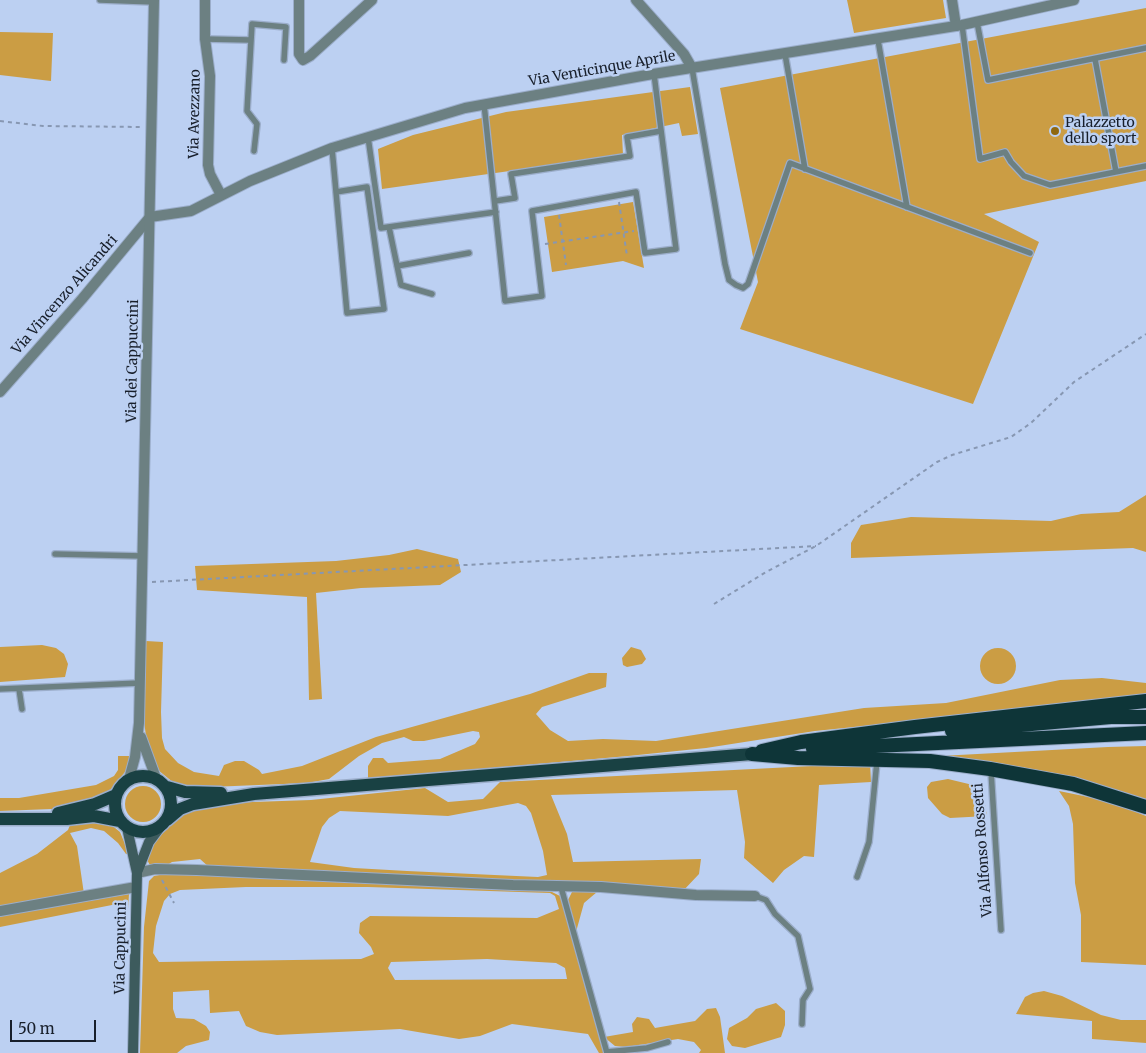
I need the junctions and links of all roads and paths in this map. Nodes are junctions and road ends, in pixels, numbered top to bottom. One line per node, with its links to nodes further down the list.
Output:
1 (100, 0): 8 (lane)
2 (205, 0): 11 (street, Via Avezzano)
3 (299, 0): 4 (street)
4 (372, 0)
5 (636, 0): 18 (street)
6 (952, 0): 10 (street)
7 (1074, 0): 9 (street, Via Venticinque Aprile)
8 (154, 1): 22 (street, Via dei Cappuccini)
9 (977, 22): 10 (street, Via Venticinque Aprile); 16 (lane)
10 (959, 26): 13 (street, Via Venticinque Aprile); 29 (lane)
11 (205, 39): 12 (lane); 31 (street, Via Avezzano)
12 (250, 40): 17 (lane); 26 (lane)
13 (878, 40): 15 (street, Via Venticinque Aprile); 35 (lane)
14 (1146, 48): 16 (lane)
15 (785, 54): 18 (street, Via Venticinque Aprile); 28 (lane)
16 (1095, 59): 29 (lane)
17 (284, 60)
18 (692, 68): 19 (street, Via Venticinque Aprile); 28 (lane)
19 (654, 74): 20 (street, Via Venticinque Aprile); 23 (lane)
20 (484, 104): 24 (street, Via Venticinque Aprile); 33 (lane)
21 (0, 121): 22 (path)
22 (152, 127): 37 (street, Via dei Cappuccini)
23 (661, 132): 33 (lane); 39 (lane)
24 (368, 137): 25 (street, Via Venticinque Aprile); 38 (lane)
25 (332, 148): 30 (lane); 31 (street, Via Venticinque Aprile)
26 (254, 151)
27 (1146, 166): 29 (lane)
28 (805, 168): 35 (lane)
29 (1116, 172)
30 (336, 192): 30 (lane)
31 (221, 195): 37 (street, Via Venticinque Aprile)
32 (618, 195): 34 (lane); 39 (lane); 40 (path)
33 (495, 201): 36 (lane)
34 (557, 206): 41 (path); 42 (lane)
35 (907, 207): 44 (lane)
36 (496, 212): 38 (lane); 42 (lane)
37 (150, 217): 50 (street, Via Vincenzo Alicandri); 53 (street, Via dei Cappuccini)
38 (389, 227): 47 (lane)
39 (641, 230): 40 (path)
40 (624, 232): 41 (path); 45 (path)
41 (563, 241): 42 (path); 46 (path)
42 (536, 246)
43 (469, 253): 47 (lane)
44 (1030, 253)
45 (627, 256)
46 (566, 265)
47 (397, 266): 48 (lane)
48 (432, 294)
49 (1146, 334): 51 (path)
50 (0, 392)
51 (816, 546): 54 (path); 55 (path)
52 (55, 554): 53 (lane)
53 (143, 556): 54 (street, Via dei Cappuccini)
54 (142, 582): 56 (street, Via dei Cappuccini)
55 (714, 604)
56 (140, 683): 57 (lane); 62 (street, Via dei Cappuccini)
57 (19, 688): 58 (lane); 60 (lane)
58 (0, 690)
59 (1146, 701): 65 (highway)
60 (22, 710)
61 (1146, 717): 64 (highway)
62 (139, 723): 68 (street, Via dei Cappuccini); 69 (street, Via dei Cappuccini)
63 (1146, 733): 64 (highway)
64 (810, 749): 65 (highway)
65 (752, 754): 66 (highway); 71 (main road)
66 (877, 759): 67 (highway); 80 (lane)
67 (990, 769): 73 (highway); 86 (lane, Via Alfonso Rossetti)
68 (156, 778): 69 (main road); 70 (main road)
69 (129, 779): 72 (main road)
70 (166, 787): 71 (main road); 76 (main road)
71 (254, 794): 76 (main road)
72 (116, 795): 74 (main road); 77 (main road)
73 (1146, 808)
74 (36, 818): 75 (main road); 77 (main road)
75 (0, 819)
76 (164, 823): 77 (main road); 79 (main road, Via Cappucini)
77 (124, 824): 79 (main road, Via Cappucini)
78 (155, 869): 79 (street); 82 (street); 84 (path)
79 (137, 873): 81 (main road, Via Cappucini)
80 (857, 877)
81 (136, 887): 85 (street); 90 (main road, Via Cappucini)
82 (561, 887): 83 (street); 89 (lane)
83 (755, 896): 87 (lane)
84 (174, 903)
85 (0, 911)
86 (1001, 930)
87 (802, 1024)
88 (668, 1042): 89 (lane)
89 (607, 1052)
90 (132, 1053)

